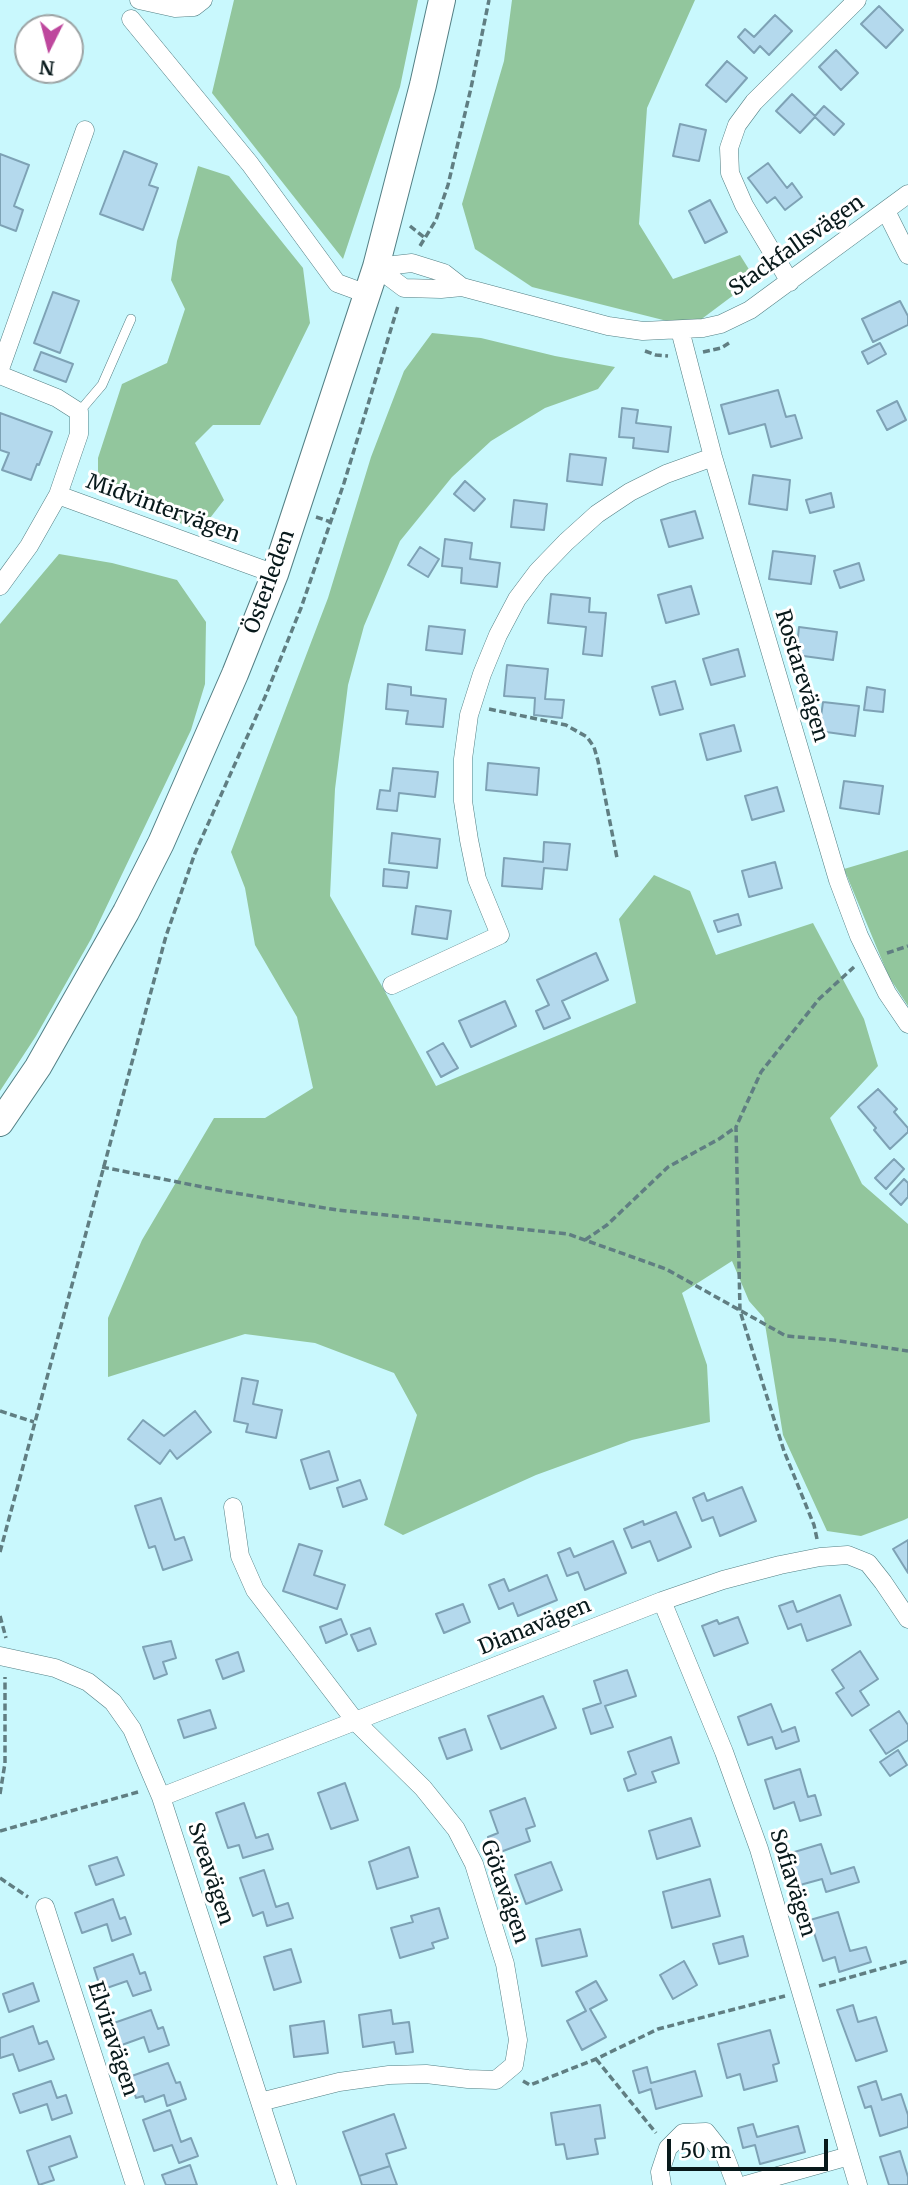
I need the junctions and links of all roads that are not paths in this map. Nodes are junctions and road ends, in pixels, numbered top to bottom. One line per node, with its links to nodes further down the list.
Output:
1 (139, 0): 2 (street)
2 (203, 0)
3 (442, 0): 10 (main road, Österleden)
4 (857, 0): 11 (street)
5 (131, 19): 13 (street)
6 (85, 130): 16 (street)
7 (908, 194): 8 (street, Stackfallsvägen)
8 (886, 211): 9 (street); 11 (street, Stackfallsvägen)
9 (908, 255)
10 (376, 267): 12 (street, Stackfallsvägen); 12 (street, Stackfallsvägen); 13 (main road, Österleden)
11 (789, 282): 15 (street, Stackfallsvägen)
12 (462, 287): 15 (street, Stackfallsvägen)
13 (367, 294): 21 (main road, Österleden)
14 (131, 319): 18 (lane)
15 (680, 330): 19 (street, Rostarevägen)
16 (0, 369)
17 (0, 375): 18 (street)
18 (79, 412): 20 (street)
19 (713, 457): 23 (street); 24 (street, Rostarevägen)
20 (58, 495): 21 (street, Midvintervägen); 22 (street, Midvintervägen)
21 (275, 575): 25 (main road, Österleden)
22 (0, 586)
23 (392, 985)
24 (908, 1024)
25 (0, 1123)
26 (233, 1507): 30 (street, Götavägen)
27 (662, 1601): 28 (street, Dianavägen); 30 (street, Dianavägen); 34 (street, Sofiavägen)
28 (908, 1619)
29 (3, 1656): 31 (street, Sveavägen)
30 (356, 1722): 31 (street, Dianavägen); 33 (street, Götavägen)
31 (159, 1792): 33 (street, Sveavägen)
32 (45, 1907): 35 (street, Elviravägen)
33 (260, 2102): 36 (street, Sveavägen)
34 (849, 2156): 39 (street); 40 (street, Sofiavägen)
35 (135, 2185)
36 (287, 2185)
37 (662, 2185): 38 (street)
38 (736, 2185)
39 (746, 2185)
40 (858, 2185)

